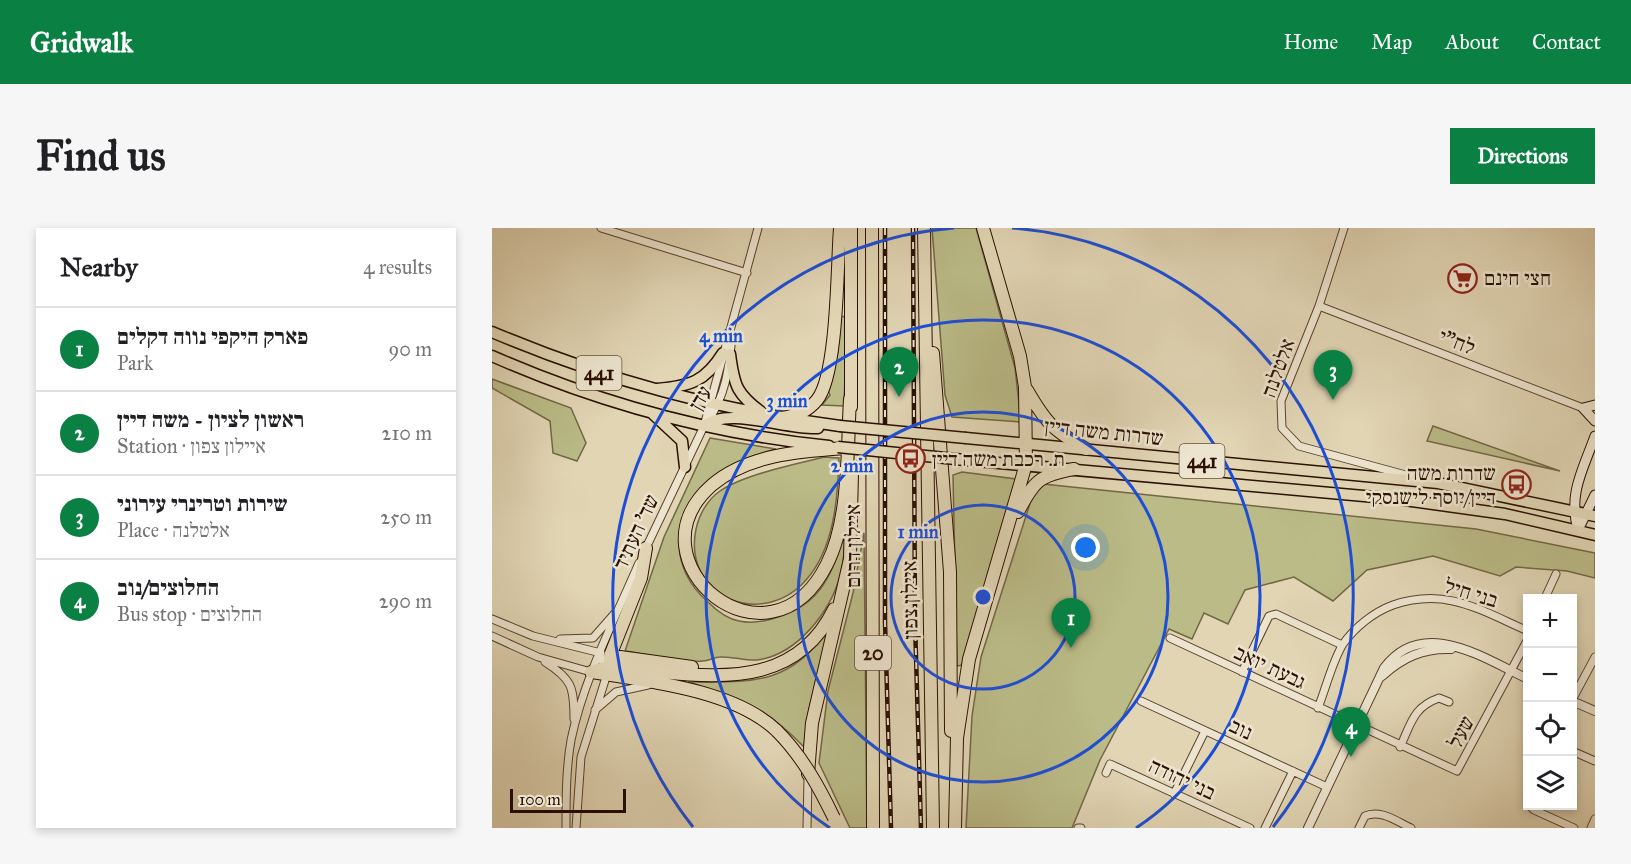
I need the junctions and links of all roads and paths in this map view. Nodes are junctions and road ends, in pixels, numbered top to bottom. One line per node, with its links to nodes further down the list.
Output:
1 (601, 228): 10 (street)
2 (758, 228): 10 (street, עדן)
3 (840, 228): 23 (highway)
4 (851, 228): 17 (highway)
5 (872, 228): 85 (highway, איילון דרום / 20)
6 (924, 228): 9 (highway, איילון צפון)
7 (983, 228): 15 (highway)
8 (1344, 228): 11 (street, אלטלנה)
9 (924, 257): 86 (highway, איילון צפון); 87 (highway)
10 (747, 273): 13 (street, עדן)
11 (1319, 306): 20 (street, לח"י); 34 (street, אלטלנה)
12 (492, 332): 16 (main road, 441)
13 (727, 353): 16 (main road); 18 (street, עדן); 22 (main road)
14 (492, 356): 21 (main road, 441)
15 (1025, 387): 28 (highway); 30 (highway)
16 (649, 390): 18 (main road, 441)
17 (850, 399): 29 (highway); 43 (highway)
18 (714, 405): 22 (main road, 441); 25 (street, עדן)
19 (1595, 405): 20 (main road)
20 (1583, 408): 24 (main road)
21 (651, 412): 25 (main road, 441); 32 (main road)
22 (767, 416): 23 (main road, 441)
23 (781, 418): 26 (main road, 441)
24 (1595, 421)
25 (704, 426): 26 (main road, 441); 29 (main road, 441); 32 (street, שד' העתיד)
26 (840, 426): 28 (main road, שדרות משה דיין / 441, bridge)
27 (1595, 436): 36 (main road)
28 (1027, 443): 30 (main road, שדרות משה דיין / 441); 31 (highway)
29 (840, 448): 31 (main road, שדרות משה דיין / 441, bridge)
30 (1086, 449): 34 (main road, שדרות משה דיין / 441)
31 (1026, 464): 33 (main road, שדרות משה דיין / 441); 40 (highway)
32 (685, 467): 41 (street, שד' העתיד)
33 (1074, 469): 38 (main road, שדרות משה דיין / 441); 40 (highway)
34 (1438, 483): 36 (main road, שדרות משה דיין / 441)
35 (1595, 495): 37 (main road)
36 (1573, 510): 37 (main road, שדרות משה דיין / 441); 38 (main road)
37 (1591, 514): 38 (main road)
38 (1578, 530): 39 (main road, שדרות משה דיין / 441)
39 (1595, 535)
40 (1001, 545): 87 (highway)
41 (646, 548): 45 (street, שד' העתיד); 55 (highway)
42 (1556, 574): 44 (street)
43 (843, 591): 55 (highway); 76 (highway)
44 (1547, 594)
45 (621, 605): 49 (street); 55 (street, שד' העתיד)
46 (492, 619): 49 (street)
47 (1523, 629): 51 (street, בני חיל)
48 (492, 636): 53 (street)
49 (533, 636): 55 (street)
50 (1170, 638): 57 (street, גבעת יואב)
51 (1342, 645): 57 (street); 65 (street, בני חיל)
52 (1523, 647): 58 (street)
53 (538, 657): 56 (street); 69 (street)
54 (1594, 662): 61 (street)
55 (607, 665): 56 (highway); 56 (street, שד' העתיד); 60 (highway); 67 (street, שד' העתיד)
56 (591, 672): 69 (street, שד' העתיד)
57 (1242, 672): 65 (street, גבעת יואב)
58 (1511, 672): 59 (street); 68 (street); 71 (street, שעל)
59 (1523, 678)
60 (662, 684): 67 (street); 81 (highway, bridge)
61 (1577, 691)
62 (1141, 701): 70 (street, נוב)
63 (1449, 702): 71 (street)
64 (1576, 702): 66 (street)
65 (1318, 708): 68 (street, גבעת יואב)
66 (1595, 711)
67 (593, 712): 83 (street, שד' העתיד)
68 (1356, 726): 71 (street, שעל); 77 (street)
69 (574, 729): 82 (street, שד' העתיד)
70 (1205, 731): 74 (street, נוב); 78 (street)
71 (1400, 747)
72 (1577, 753): 73 (street)
73 (1595, 761)
74 (1293, 771): 77 (street, נוב); 89 (street)
75 (1106, 773): 78 (street, בני יהודה)
76 (808, 778): 84 (street)
77 (1327, 787): 90 (street)
78 (1174, 794): 88 (street, בני יהודה)
79 (1533, 810): 93 (street)
80 (1595, 819): 94 (street)
81 (835, 823)
82 (566, 828)
83 (576, 828)
84 (807, 828)
85 (873, 828)
86 (933, 828)
87 (954, 828)
88 (1250, 828)
89 (1265, 828)
90 (1308, 828)
91 (1359, 828): 92 (street)
92 (1411, 828)
93 (1574, 828)
94 (1591, 828)

